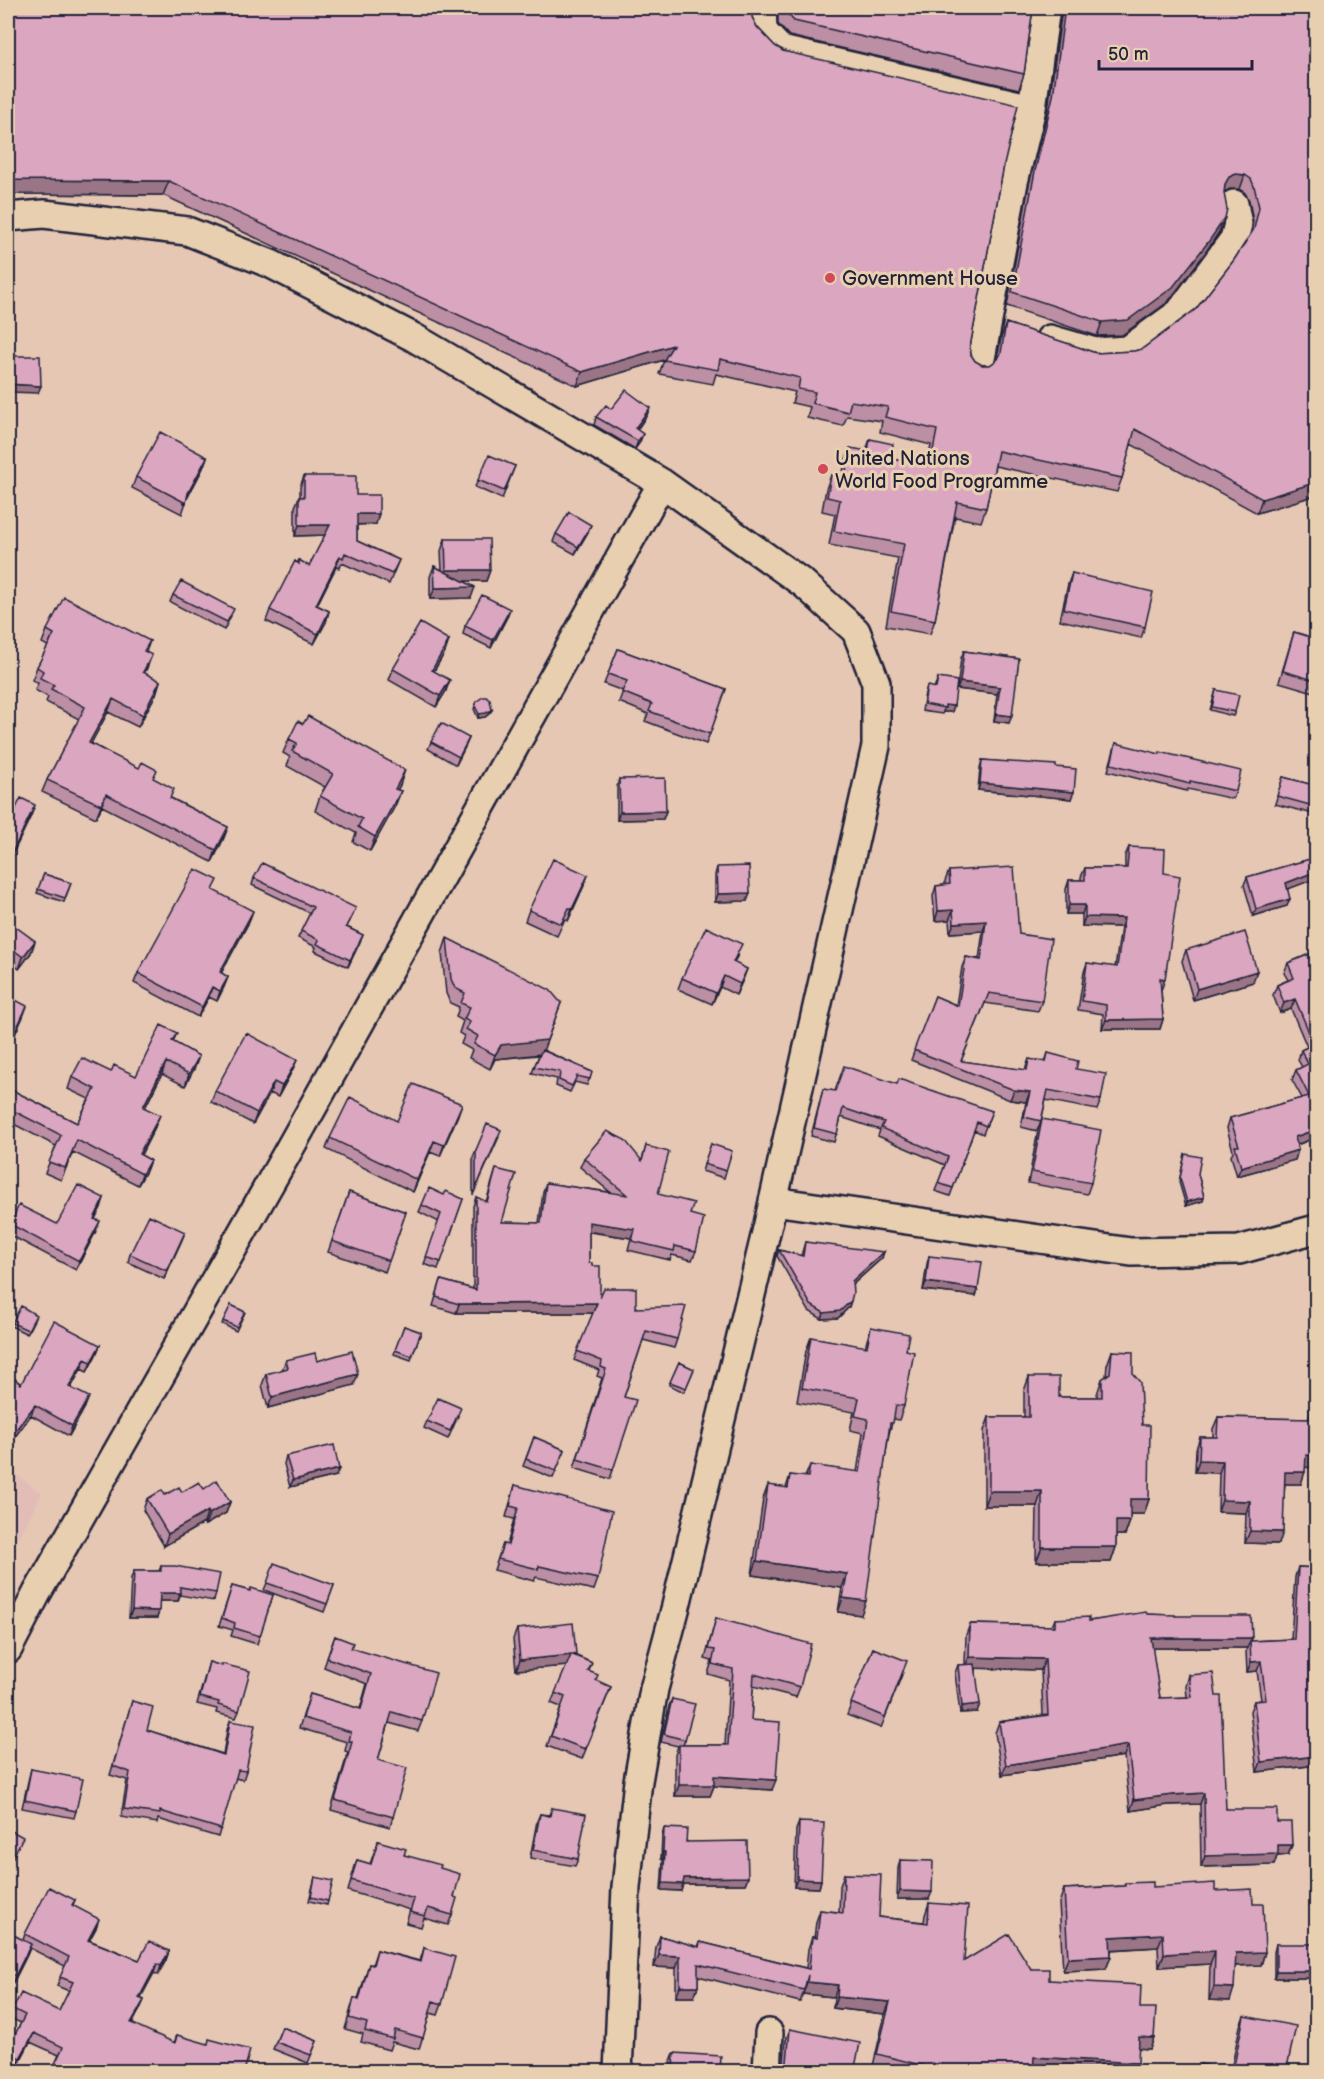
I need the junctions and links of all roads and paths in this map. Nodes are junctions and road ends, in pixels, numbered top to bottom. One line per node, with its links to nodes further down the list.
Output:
1 (762, 8): 3 (street)
2 (1046, 8): 3 (street)
3 (1032, 108): 6 (street)
4 (1234, 204): 6 (street)
5 (8, 217): 8 (street)
6 (1008, 324): 7 (street)
7 (980, 364)
8 (662, 483): 9 (street); 11 (street)
9 (773, 1201): 10 (street); 13 (street)
10 (1317, 1229)
11 (8, 1649)
12 (769, 2033): 14 (street)
13 (618, 2072)
14 (767, 2072)

